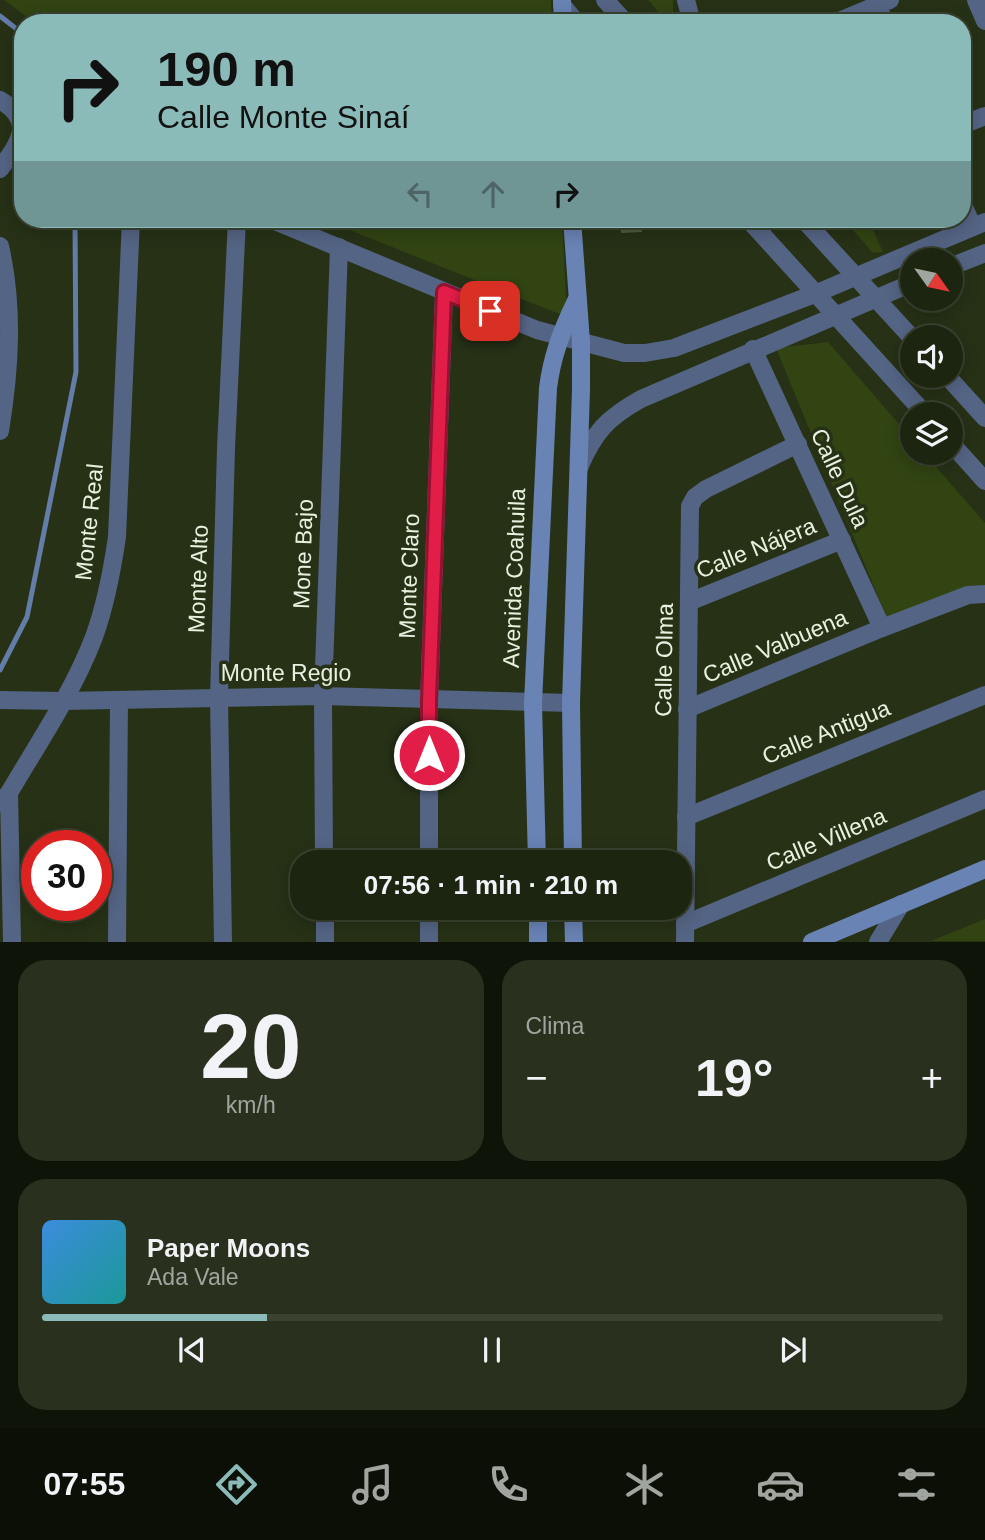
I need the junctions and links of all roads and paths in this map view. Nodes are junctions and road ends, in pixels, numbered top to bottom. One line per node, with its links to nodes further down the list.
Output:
1 (605, 0): 4 (street)
2 (976, 0): 6 (street)
3 (884, 3): 5 (street)
4 (618, 14)
5 (856, 14)
6 (985, 21)
7 (14, 148): 8 (street)
8 (0, 169)
9 (131, 228): 48 (street, Monte Real)
10 (237, 228): 46 (street, Monte Alto)
11 (292, 228): 17 (street)
12 (572, 228): 25 (street, Avenida Coahuila)
13 (756, 228): 23 (street)
14 (811, 228): 20 (street)
15 (969, 228): 20 (street)
16 (0, 246): 28 (street)
17 (339, 247): 22 (street); 45 (street, Mone Bajo)
18 (985, 253): 19 (street)
19 (963, 262)
20 (855, 276): 23 (street); 24 (street)
21 (900, 288): 24 (street)
22 (444, 292): 29 (street); 50 (street, Monte Claro)
23 (817, 293): 26 (street); 30 (street)
24 (876, 298): 26 (street); 27 (street)
25 (576, 301): 29 (street, Avenida Coahuila); 30 (street, Avenida Coahuila)
26 (836, 314): 31 (street); 33 (street)
27 (900, 325)
28 (5, 336): 35 (street)
29 (559, 337): 30 (street); 51 (street, Avenida Coahuila)
30 (581, 342): 38 (street, Avenida Coahuila)
31 (753, 349): 36 (street, Calle Dula); 38 (street)
32 (958, 388): 34 (street)
33 (914, 402)
34 (985, 418)
35 (0, 431)
36 (798, 444): 40 (street, Calle Dula); 42 (street, Calle Olma)
37 (963, 456): 39 (street)
38 (577, 471): 52 (street, Avenida Coahuila)
39 (985, 481)
40 (842, 540): 42 (street, Calle Nájera); 43 (street, Calle Dula)
41 (985, 594): 43 (street, Calle Valbuena)
42 (690, 602): 53 (street, Calle Olma)
43 (882, 628): 53 (street, Calle Valbuena)
44 (985, 695): 56 (street, Calle Antigua)
45 (323, 696): 46 (street, Monte Regio); 50 (street, Monte Regio); 57 (street, Mone Bajo)
46 (219, 698): 49 (street, Monte Regio); 71 (street, Monte Alto)
47 (9, 700): 48 (street, Monte Regio)
48 (63, 701): 49 (street, Monte Regio); 54 (street, Monte Real)
49 (119, 701): 70 (street)
50 (429, 701): 51 (street, Monte Regio); 58 (street, Monte Claro)
51 (533, 703): 52 (street, Monte Regio); 59 (street, Avenida Coahuila)
52 (571, 703): 60 (street, Avenida Coahuila)
53 (687, 709): 56 (street, Calle Olma)
54 (5, 798): 69 (street)
55 (985, 800): 67 (street, Calle Villena)
56 (687, 817): 67 (street, Calle Olma)
57 (324, 850)
58 (429, 850)
59 (537, 850)
60 (573, 850)
61 (985, 869): 62 (street)
62 (901, 904): 68 (street); 76 (street)
63 (325, 920): 72 (street)
64 (429, 920): 73 (street)
65 (538, 920): 74 (street)
66 (573, 920): 75 (street)
67 (685, 933)
68 (816, 941)
69 (12, 942)
70 (117, 942)
71 (223, 942)
72 (325, 942)
73 (429, 942)
74 (538, 942)
75 (573, 942)
76 (877, 942)

